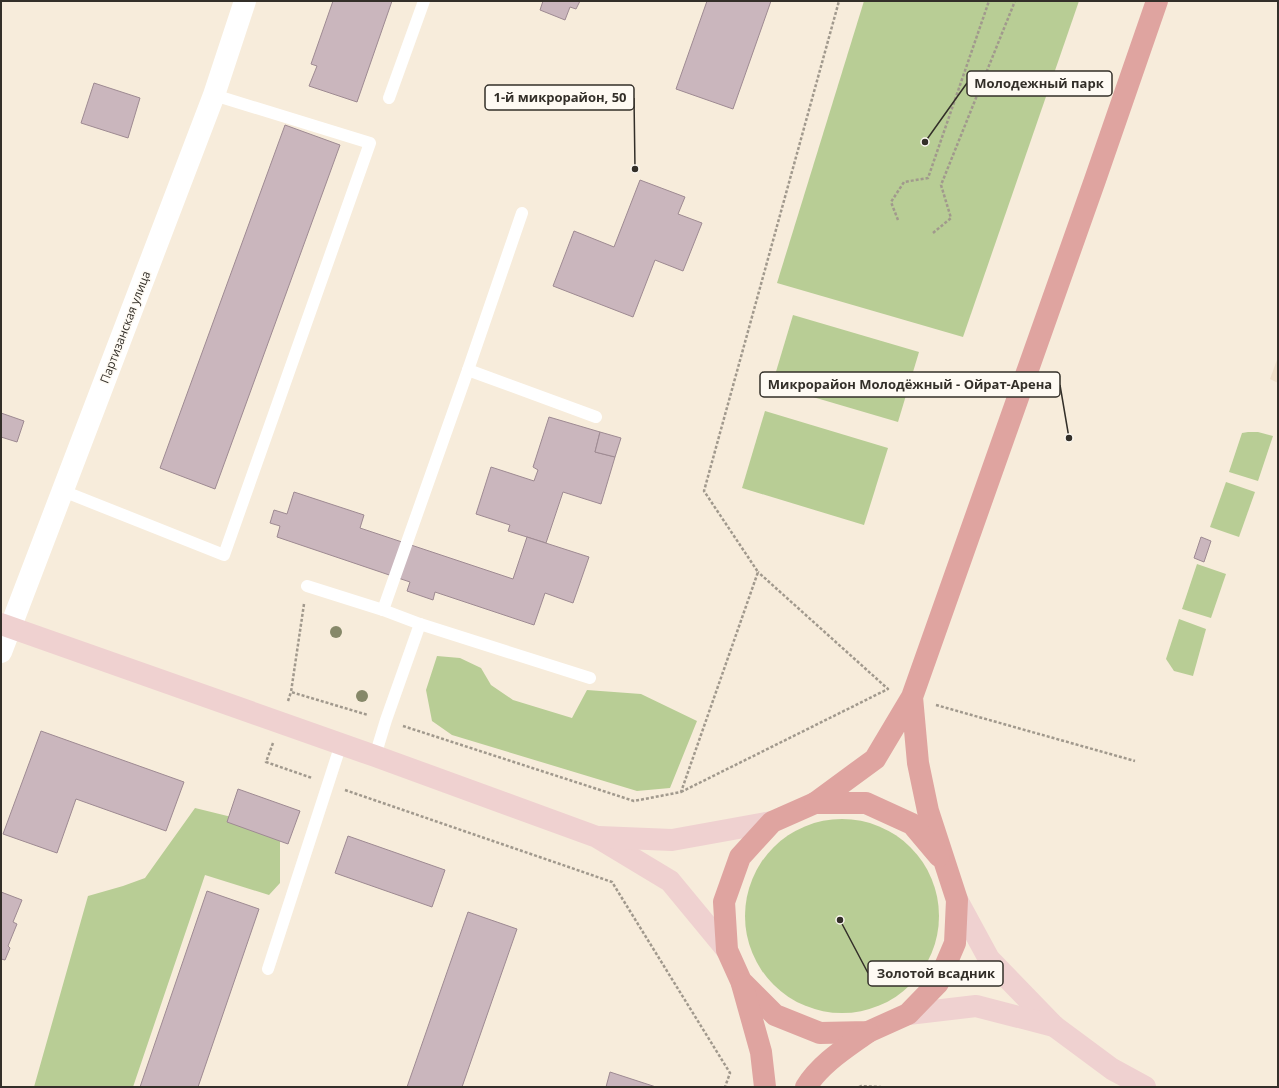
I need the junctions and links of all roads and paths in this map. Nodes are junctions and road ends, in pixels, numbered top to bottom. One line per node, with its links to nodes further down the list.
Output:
1 (245, 1): 7 (street, Партизанская улица)
2 (424, 1): 8 (lane)
3 (839, 1): 15 (path)
4 (989, 1): 10 (path)
5 (1015, 1): 11 (path)
6 (1157, 1): 22 (main road)
7 (214, 95): 14 (street, Партизанская улица); 14 (lane)
8 (389, 98)
9 (522, 212): 12 (lane)
10 (898, 220)
11 (934, 233)
12 (468, 370): 13 (lane); 17 (lane)
13 (596, 417)
14 (63, 491): 19 (street, Партизанская улица)
15 (758, 572): 30 (path); 30 (path)
16 (307, 586): 17 (lane); 24 (path)
17 (383, 610): 18 (lane)
18 (420, 624): 21 (lane); 24 (lane)
19 (6, 626): 20 (street, Партизанская улица); 25 (main road)
20 (1, 652)
21 (590, 678)
22 (912, 697): 31 (main road); 34 (main road)
23 (936, 705): 28 (path)
24 (386, 720): 27 (lane); 30 (path)
25 (281, 723): 26 (main road); 29 (path)
26 (341, 744): 27 (main road); 29 (lane)
27 (375, 756): 33 (main road)
28 (1135, 761)
29 (328, 784): 37 (lane); 42 (path)
30 (681, 792)
31 (815, 803): 32 (main road); 34 (main road)
32 (772, 822): 33 (main road); 36 (main road)
33 (597, 837): 36 (main road)
34 (945, 863): 35 (main road)
35 (957, 900): 39 (main road); 40 (main road)
36 (727, 950): 38 (main road)
37 (268, 969)
38 (741, 981): 41 (main road); 43 (main road)
39 (908, 1014): 40 (main road); 41 (main road)
40 (1054, 1026): 47 (main road)
41 (868, 1032): 44 (main road)
42 (725, 1087)
43 (765, 1087)
44 (806, 1087)
45 (859, 1087): 46 (path)
46 (881, 1087)
47 (1145, 1087)

